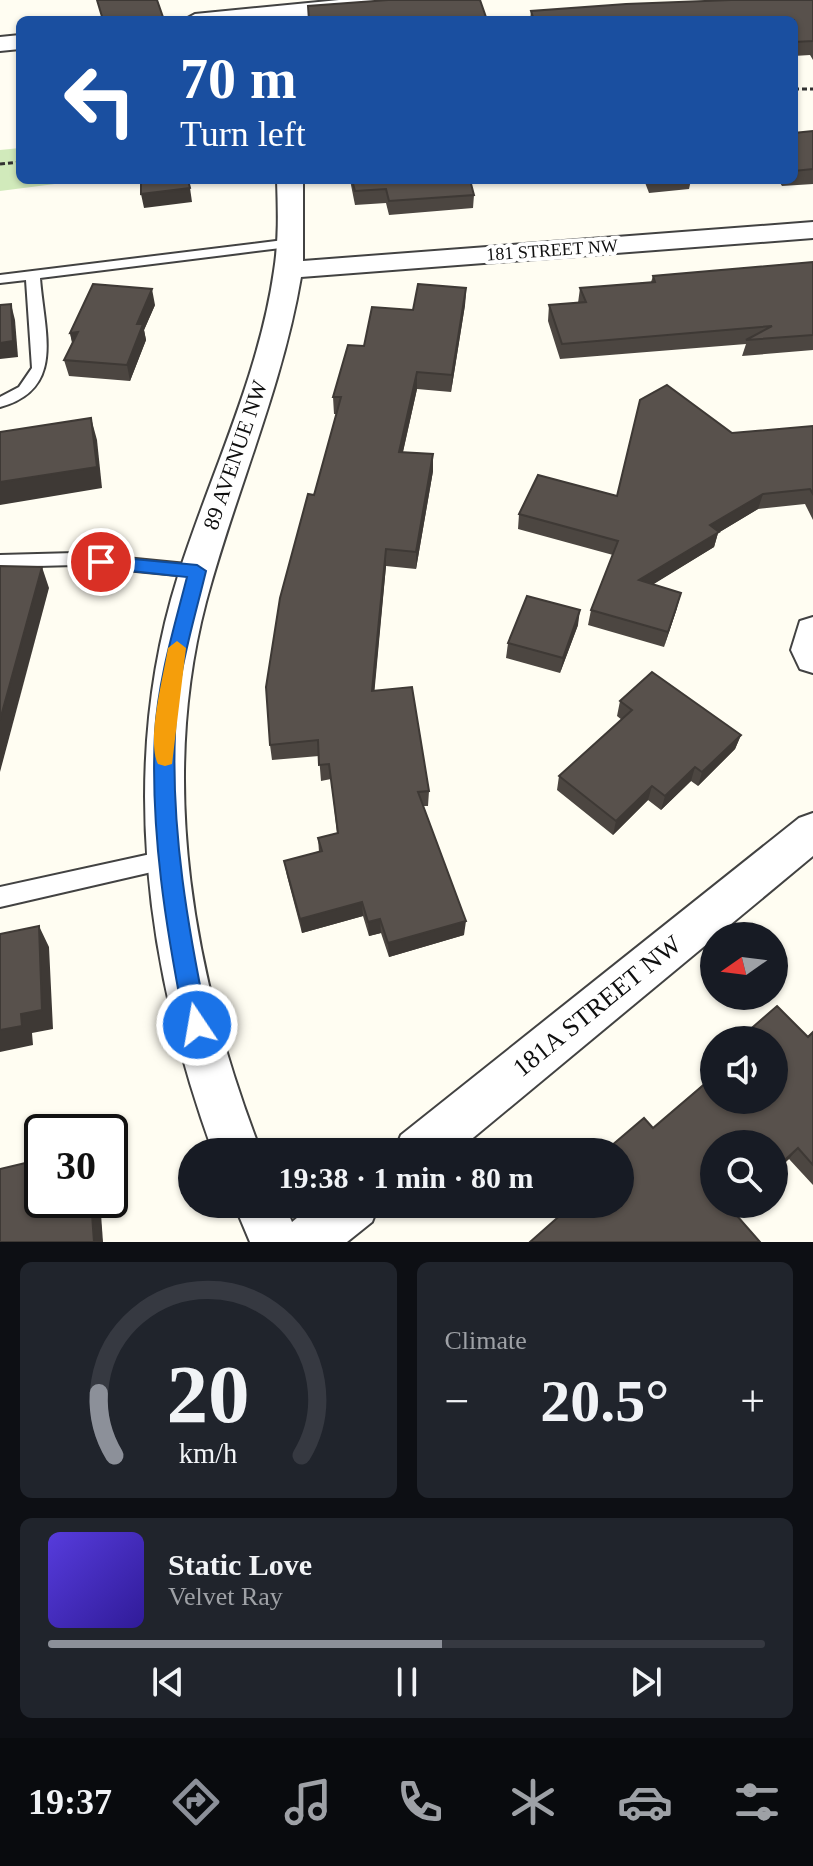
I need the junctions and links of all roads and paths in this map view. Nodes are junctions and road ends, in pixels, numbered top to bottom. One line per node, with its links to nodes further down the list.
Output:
1 (438, 0): 2 (street)
2 (229, 12)
3 (290, 184): 5 (street, 89 AVENUE NW)
4 (813, 230): 5 (street, 181 STREET NW)
5 (291, 256): 6 (lane); 10 (street, 89 AVENUE NW)
6 (33, 273): 7 (lane); 8 (lane)
7 (0, 279)
8 (0, 402)
9 (0, 561): 10 (lane)
10 (197, 571): 14 (street, 89 AVENUE NW)
11 (813, 631): 12 (street)
12 (813, 659)
13 (813, 831): 17 (street, 181A STREET NW)
14 (169, 859): 15 (lane); 16 (street, 89 AVENUE NW)
15 (0, 897)
16 (232, 1138)
17 (435, 1138)
18 (265, 1218): 20 (street)
19 (337, 1218): 21 (street)
20 (275, 1242)
21 (307, 1242)

